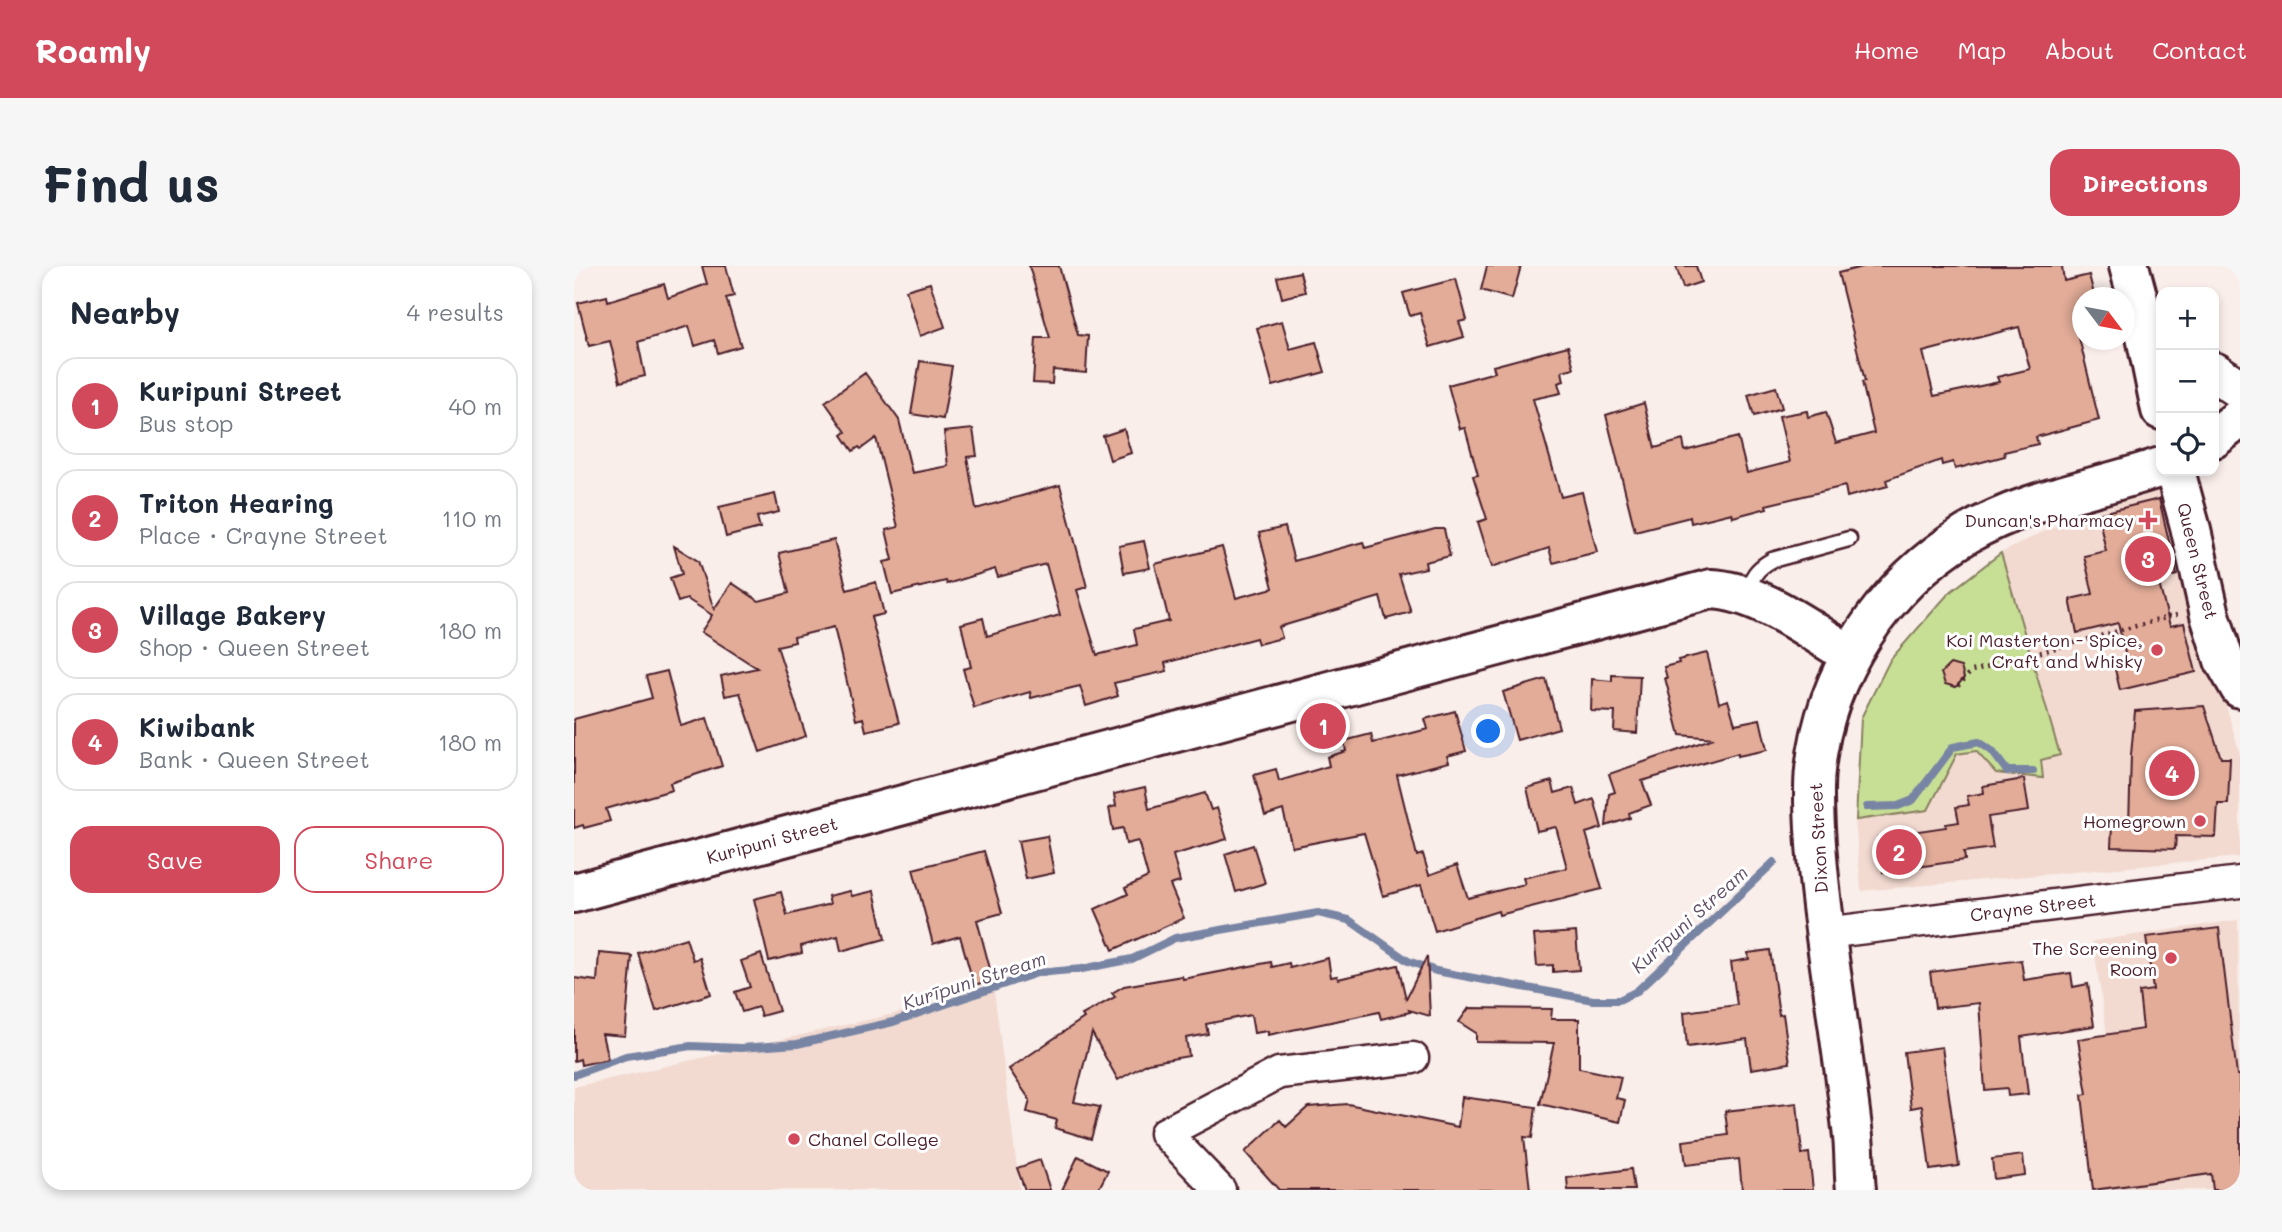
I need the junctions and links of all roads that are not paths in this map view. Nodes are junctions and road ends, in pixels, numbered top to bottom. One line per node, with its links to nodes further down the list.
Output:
1 (2129, 266): 2 (street)
2 (2151, 317): 3 (street)
3 (2156, 364)
4 (2219, 375): 5 (street)
5 (2240, 389)
6 (2240, 418): 7 (street)
7 (2219, 434)
8 (2156, 469): 12 (street, Dixon Street)
9 (2176, 476): 13 (street, Queen Street)
10 (1849, 539): 11 (lane)
11 (1746, 596): 12 (street, Kuripuni Street); 15 (street, Kuripuni Street)
12 (1851, 655): 16 (street, Dixon Street)
13 (2240, 688)
14 (2240, 882): 16 (street, Crayne Street)
15 (574, 894)
16 (1825, 933): 19 (street, Dixon Street)
17 (1413, 1058): 18 (street)
18 (1220, 1190)
19 (1856, 1190)

